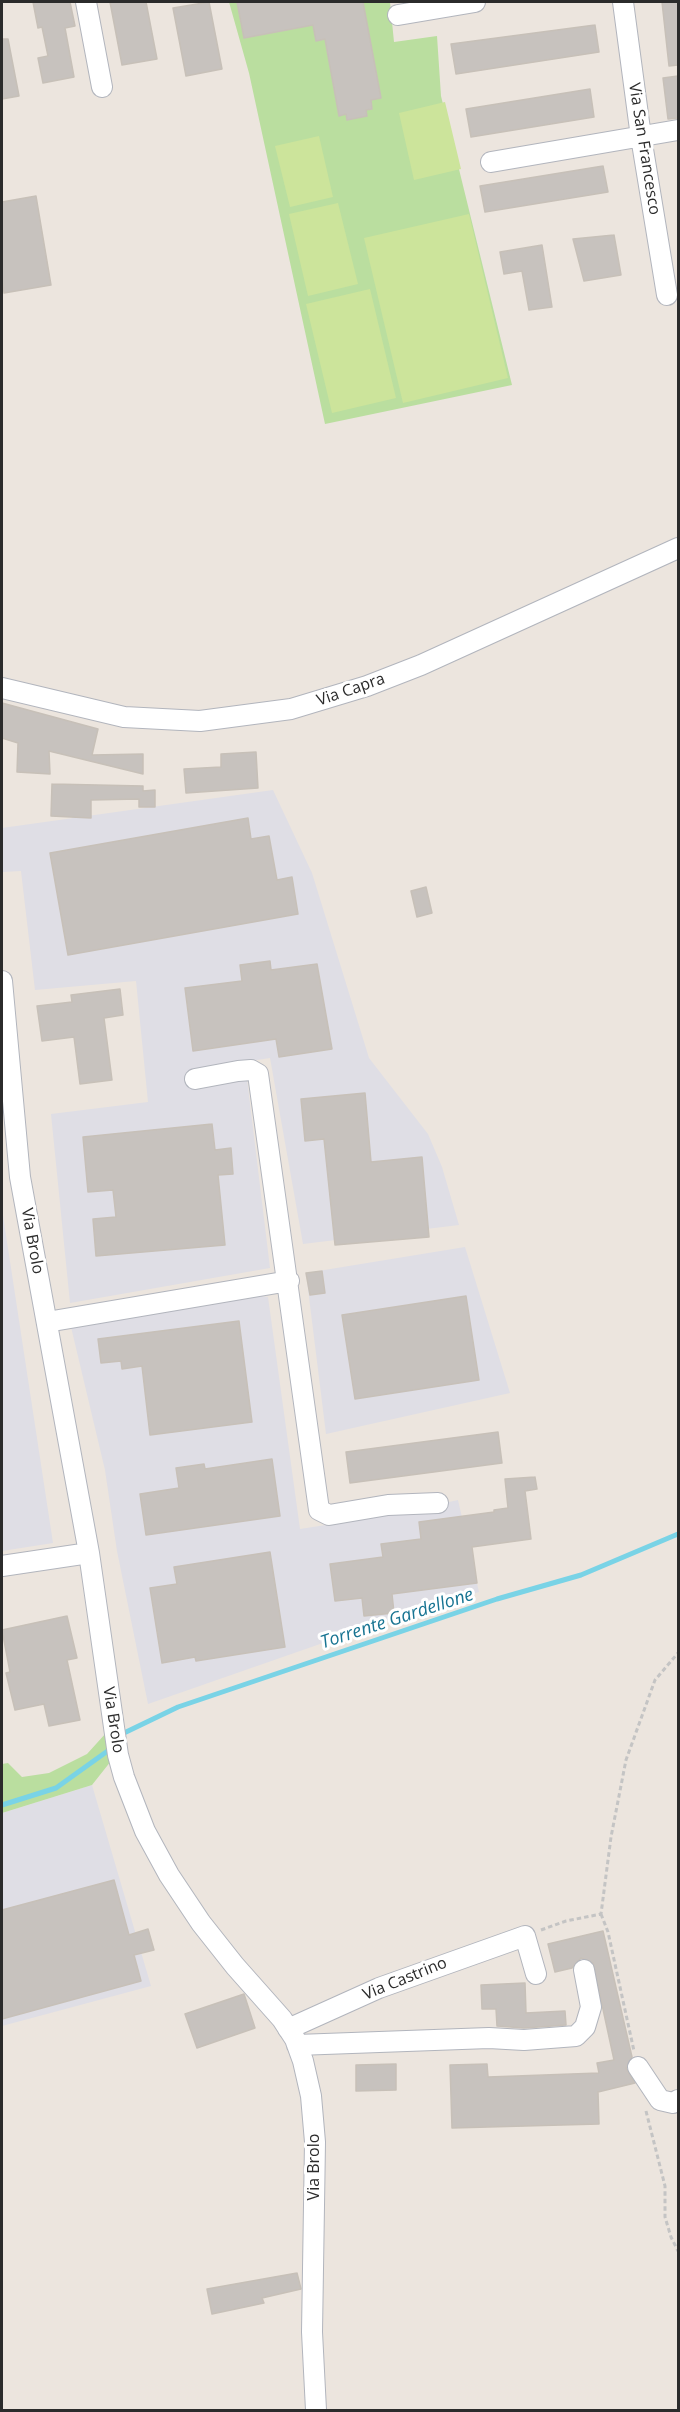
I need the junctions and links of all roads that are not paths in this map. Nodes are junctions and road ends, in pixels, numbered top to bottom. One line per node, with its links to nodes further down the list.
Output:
1 (86, 2): 5 (street)
2 (475, 2): 4 (street)
3 (623, 2): 7 (street, Via San Francesco)
4 (398, 15)
5 (102, 87)
6 (678, 130): 7 (street)
7 (641, 137): 8 (street); 9 (street, Via San Francesco)
8 (491, 162)
9 (667, 295)
10 (678, 548): 11 (street, Via Capra)
11 (2, 688)
12 (2, 981): 14 (street, Via Brolo)
13 (195, 1078): 15 (street)
14 (7, 1103): 16 (street, Via Brolo)
15 (289, 1281): 16 (street); 17 (street)
16 (47, 1322): 18 (street, Via Brolo)
17 (438, 1503)
18 (89, 1554): 19 (street); 22 (street, Via Brolo)
19 (2, 1566)
20 (584, 1970): 22 (street)
21 (536, 1974): 22 (street, Via Castrino)
22 (293, 2037): 25 (street, Via Brolo)
23 (638, 2067): 24 (street)
24 (678, 2100)
25 (316, 2410)

